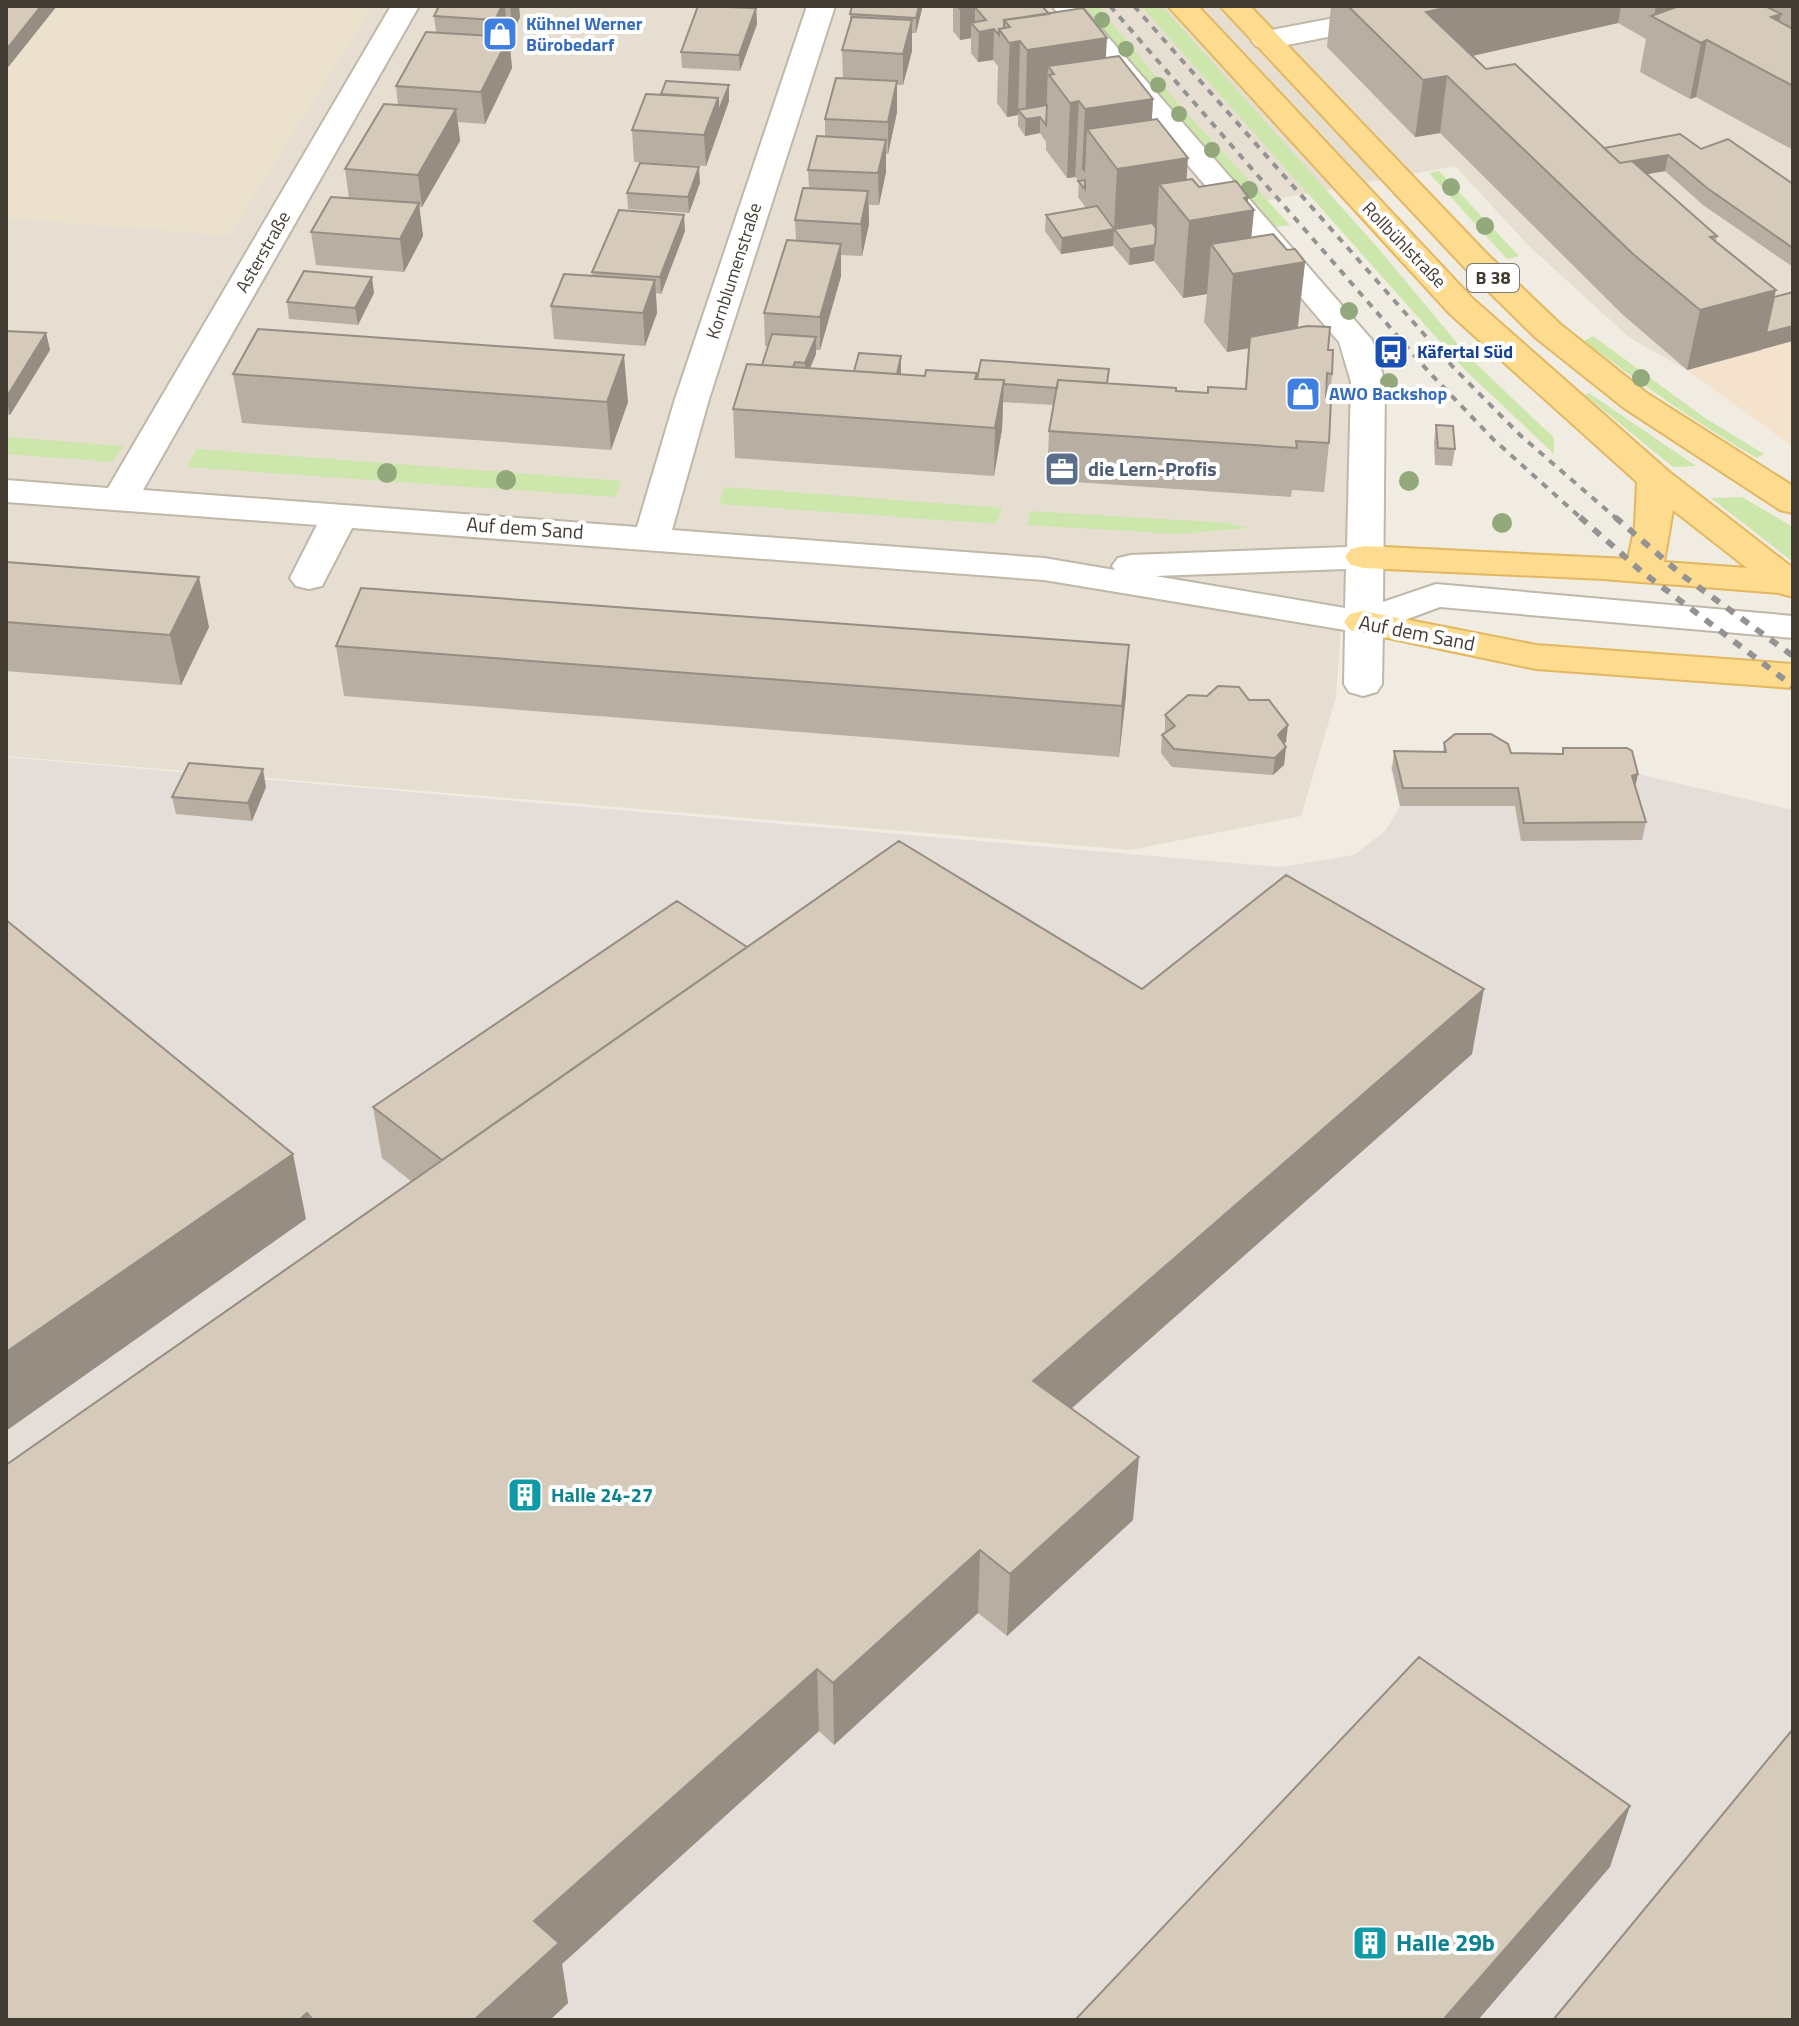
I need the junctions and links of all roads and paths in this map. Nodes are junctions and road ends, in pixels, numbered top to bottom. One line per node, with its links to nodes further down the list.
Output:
1 (405, 6): 10 (street, Asterstraße)
2 (821, 6): 13 (street, Kornblumenstraße)
3 (1066, 6): 14 (street)
4 (1182, 6): 8 (main road, Rollbühlstraße / B 38)
5 (1234, 6): 7 (main road, Rollbühlstraße / B 38)
6 (1441, 6): 7 (street)
7 (1266, 40): 11 (main road, Rollbühlstraße / B 38)
8 (1655, 479): 16 (main road); 18 (main road, Rollbühlstraße / B 38)
9 (6, 491): 10 (street, Auf dem Sand)
10 (120, 499): 12 (street, Auf dem Sand)
11 (1793, 502)
12 (340, 515): 13 (street, Auf dem Sand); 17 (street)
13 (652, 537): 15 (street, Auf dem Sand)
14 (1364, 557): 15 (street, Auf dem Sand); 16 (main road, Auf dem Sand); 19 (street)
15 (1044, 569): 19 (street, Auf dem Sand)
16 (1641, 571): 18 (main road, Auf dem Sand)
17 (309, 578)
18 (1792, 584)
19 (1363, 622): 20 (street); 21 (main road, Auf dem Sand); 22 (street)
20 (1793, 627)
21 (1793, 676)
22 (1363, 684)

